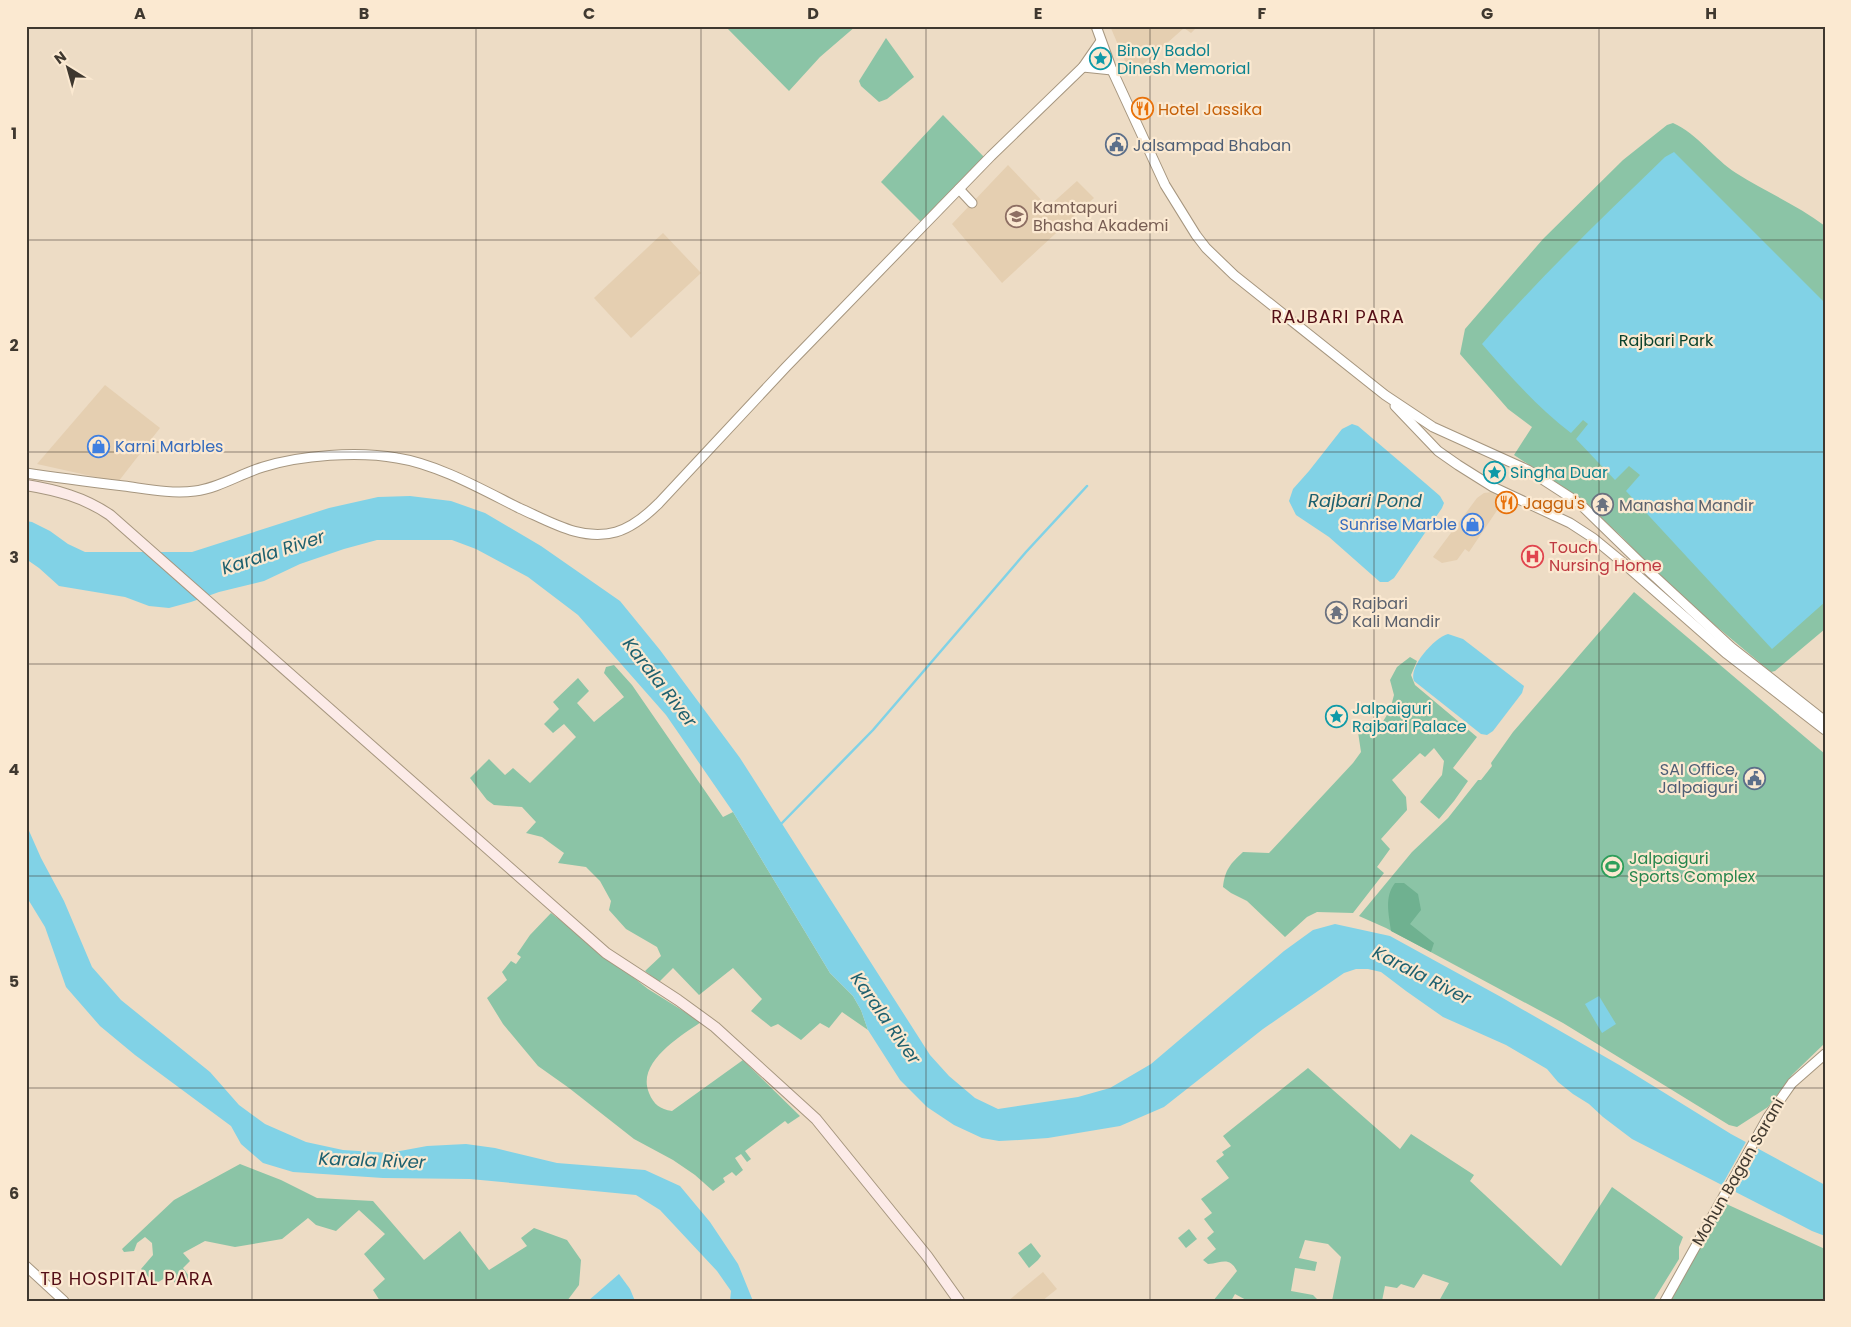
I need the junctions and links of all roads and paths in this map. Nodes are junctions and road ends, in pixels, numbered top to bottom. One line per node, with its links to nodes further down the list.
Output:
1 (1096, 26): 2 (street)
2 (1101, 41): 3 (street); 4 (street)
3 (1083, 67): 4 (street); 5 (street)
4 (1112, 70): 7 (street)
5 (959, 188): 6 (street); 8 (street)
6 (972, 203)
7 (1385, 395): 10 (street); 10 (street)
8 (26, 473)
9 (26, 485): 16 (main road)
10 (1770, 681): 11 (street); 12 (street)
11 (1825, 721)
12 (1825, 730)
13 (1825, 1054): 17 (street, Mohun Bagan Sarani)
14 (26, 1266): 15 (street)
15 (64, 1301)
16 (959, 1301)
17 (1665, 1301)

